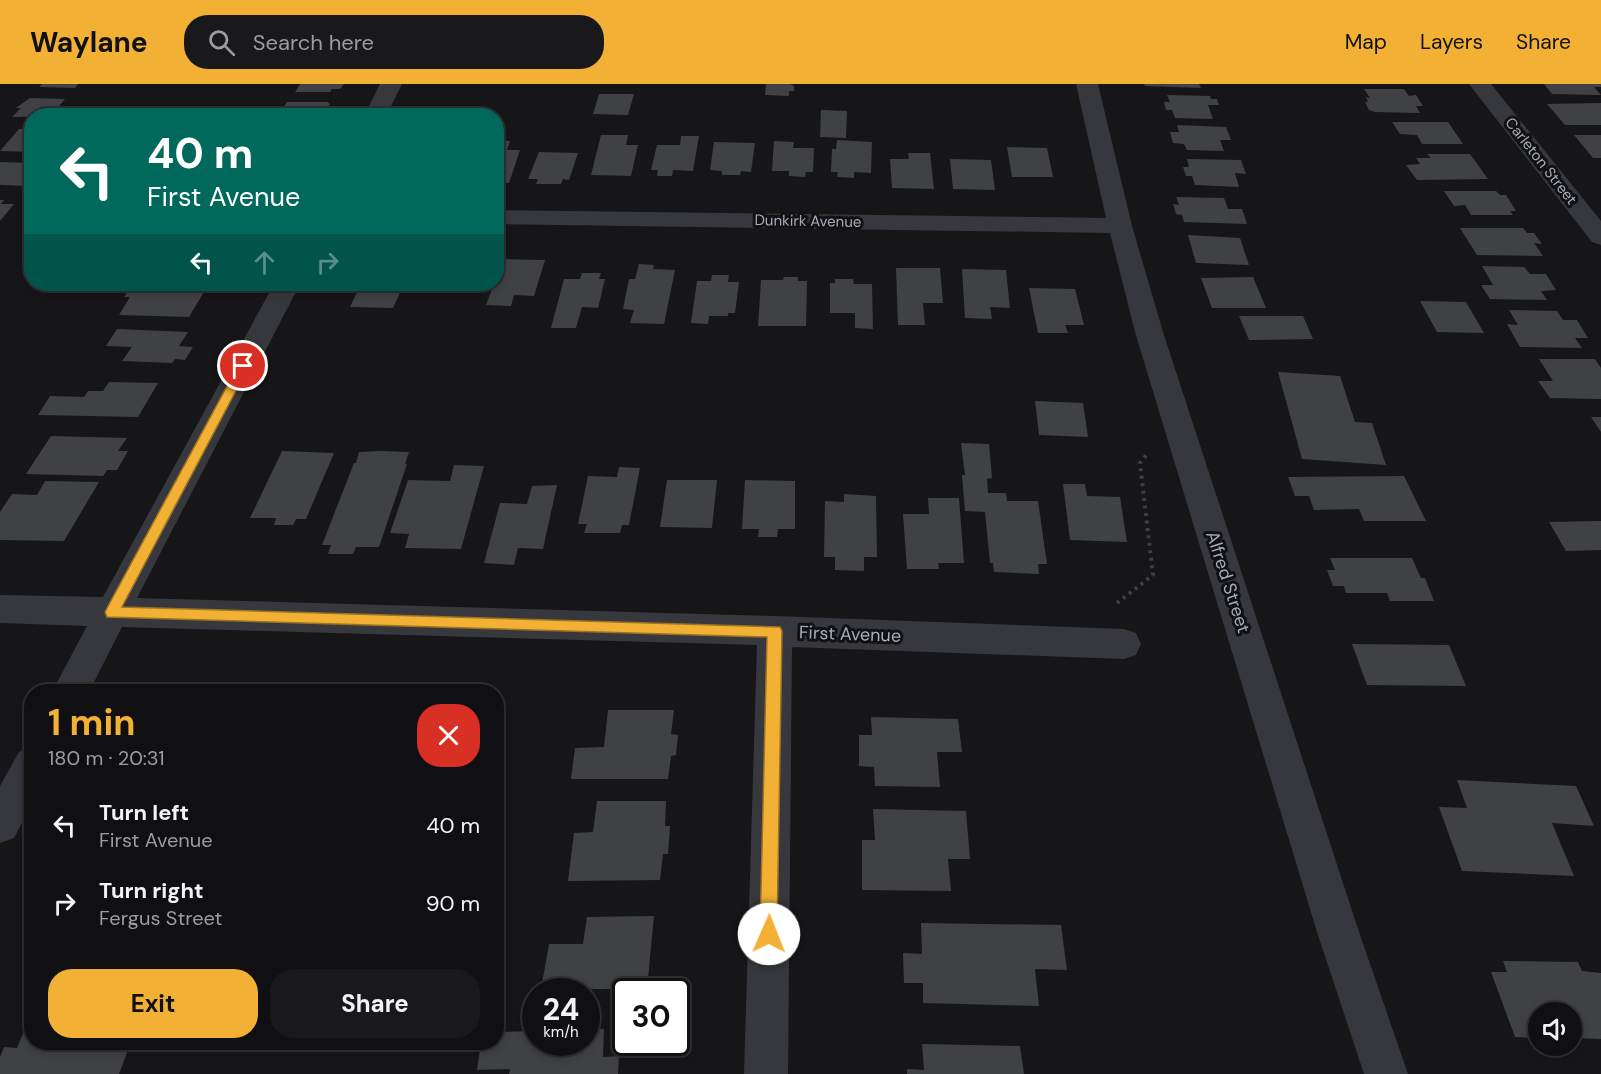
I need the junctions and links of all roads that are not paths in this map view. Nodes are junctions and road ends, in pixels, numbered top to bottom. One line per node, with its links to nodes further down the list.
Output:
1 (391, 84): 4 (street)
2 (1087, 84): 6 (street, Alfred Street)
3 (1480, 84): 7 (street, Carleton Street)
4 (379, 108)
5 (504, 217): 6 (street, Dunkirk Avenue)
6 (1120, 226): 17 (street, Alfred Street)
7 (1601, 237)
8 (283, 291): 10 (street)
9 (0, 609): 10 (street, First Avenue)
10 (112, 612): 11 (street, First Avenue); 13 (street)
11 (775, 631): 12 (street, First Avenue); 16 (street)
12 (1124, 644)
13 (74, 684)
14 (24, 780): 15 (street)
15 (0, 825)
16 (766, 1074)
17 (1386, 1074)

